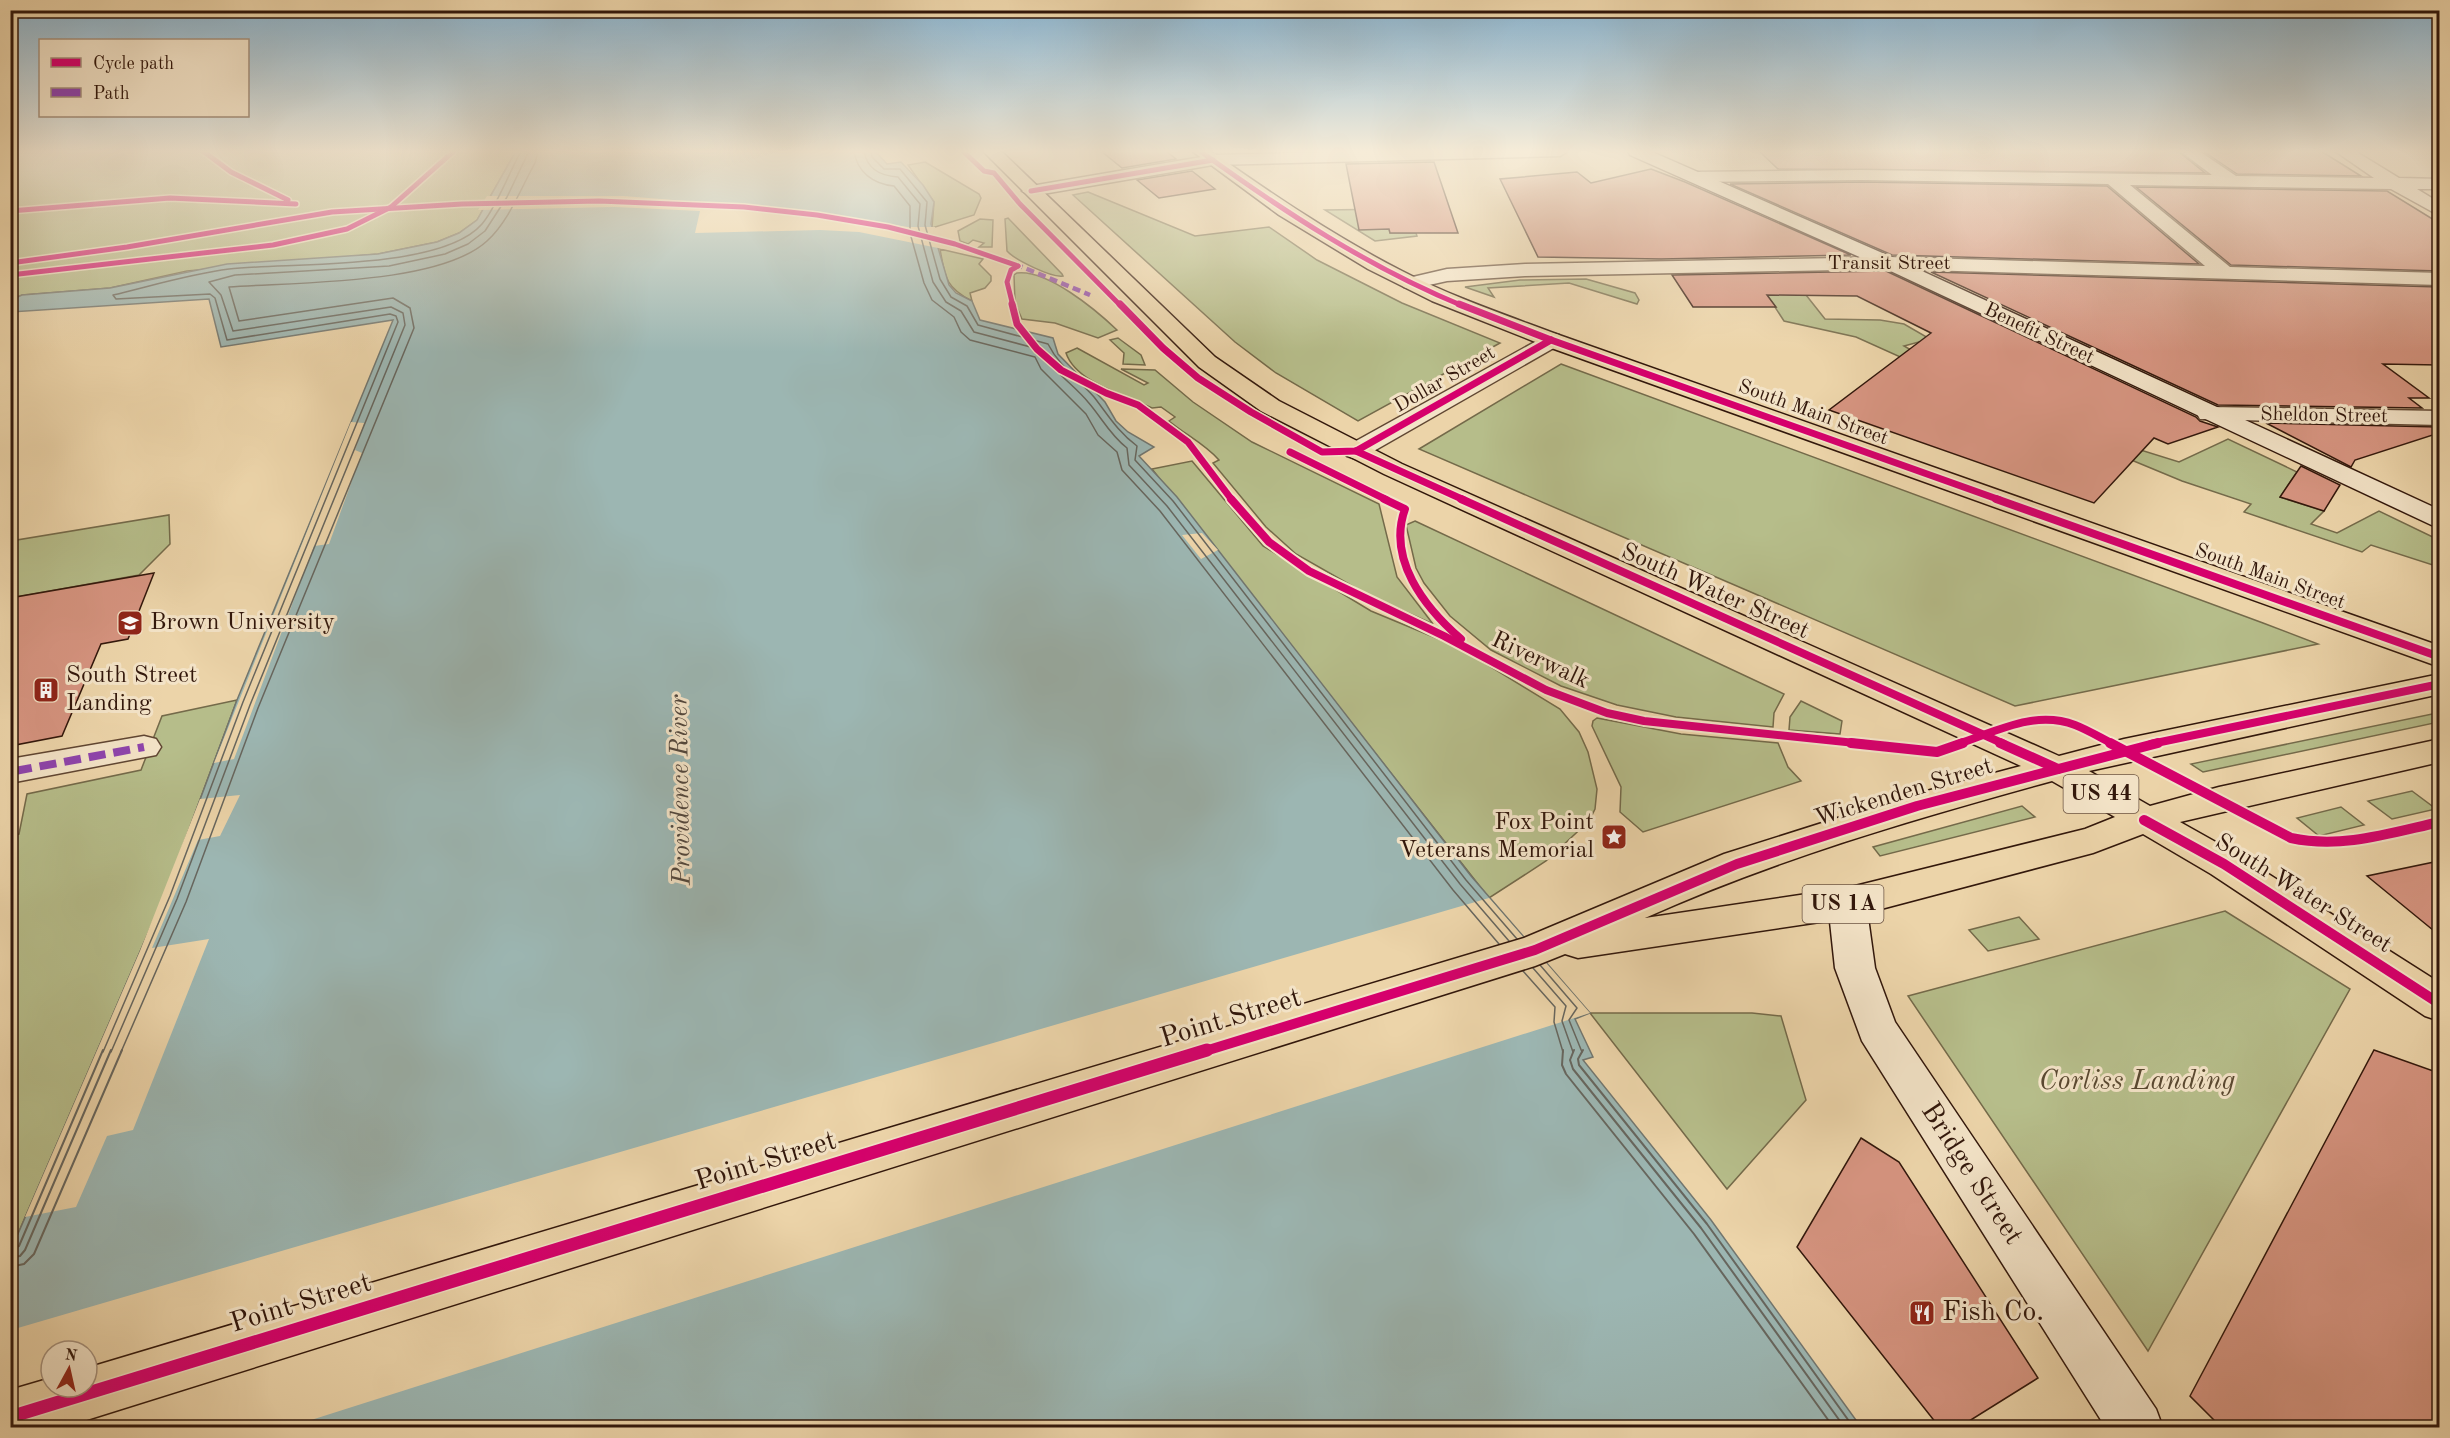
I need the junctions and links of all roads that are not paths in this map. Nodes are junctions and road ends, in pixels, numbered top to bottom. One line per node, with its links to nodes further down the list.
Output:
1 (1059, 218): 12 (main road, South Water Street / US 44)
2 (1297, 218): 8 (main road, South Main Street)
3 (1787, 218): 5 (street, Benefit Street)
4 (2160, 218): 6 (street)
5 (1889, 263): 6 (street, Transit Street); 8 (street, Transit Street); 10 (street, Benefit Street)
6 (2225, 273): 7 (street, Transit Street)
7 (2439, 279)
8 (1411, 283): 9 (main road, South Main Street)
9 (1551, 340): 12 (street, Dollar Street); 14 (main road, South Main Street)
10 (2209, 414): 11 (street, Sheldon Street); 13 (street, Benefit Street)
11 (2439, 418)
12 (1356, 450): 18 (main road, South Water Street / US 44)
13 (2439, 521)
14 (2439, 657)
15 (2439, 684): 18 (main road, Wickenden Street / US 1A)
16 (144, 747): 19 (street)
17 (2439, 750): 20 (main road)
18 (2058, 769): 20 (main road, South Water Street / US 44); 22 (main road, Wickenden Street / US 1A)
19 (13, 771)
20 (2144, 820): 21 (main road, US 1A); 23 (main road, South Water Street)
21 (1847, 903): 22 (main road, US 1A); 25 (street, Bridge Street)
22 (1535, 950): 24 (main road, Point Street / US 1A)
23 (2439, 1004)
24 (10, 1417)
25 (2137, 1428)

